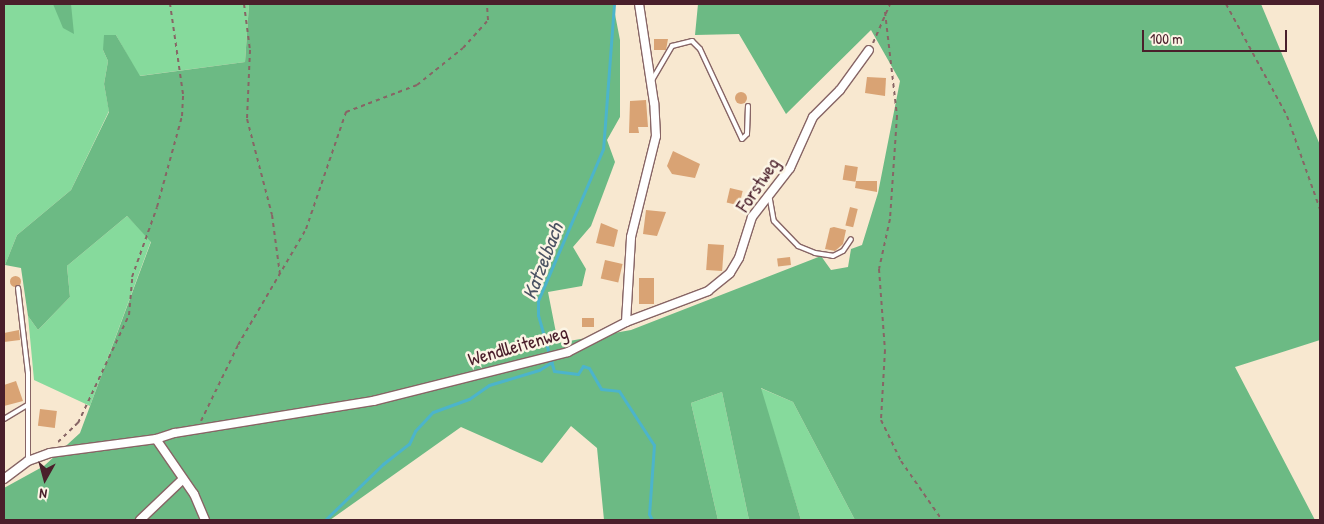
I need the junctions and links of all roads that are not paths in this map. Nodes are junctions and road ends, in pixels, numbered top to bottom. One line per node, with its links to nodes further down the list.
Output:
1 (639, 4): 3 (street)
2 (869, 50): 5 (street, Forstweg)
3 (651, 82): 4 (lane); 8 (street)
4 (748, 106)
5 (769, 194): 6 (lane); 8 (street, Forstweg)
6 (851, 239)
7 (18, 288): 9 (lane)
8 (626, 322): 11 (street, Wendlleitenweg)
9 (27, 405): 10 (lane); 12 (lane)
10 (4, 419)
11 (156, 439): 12 (street, Wendlleitenweg); 14 (street)
12 (28, 461): 13 (street, Wendlleitenweg)
13 (4, 478)
14 (182, 480): 15 (street); 16 (street)
15 (140, 520)
16 (205, 520)

